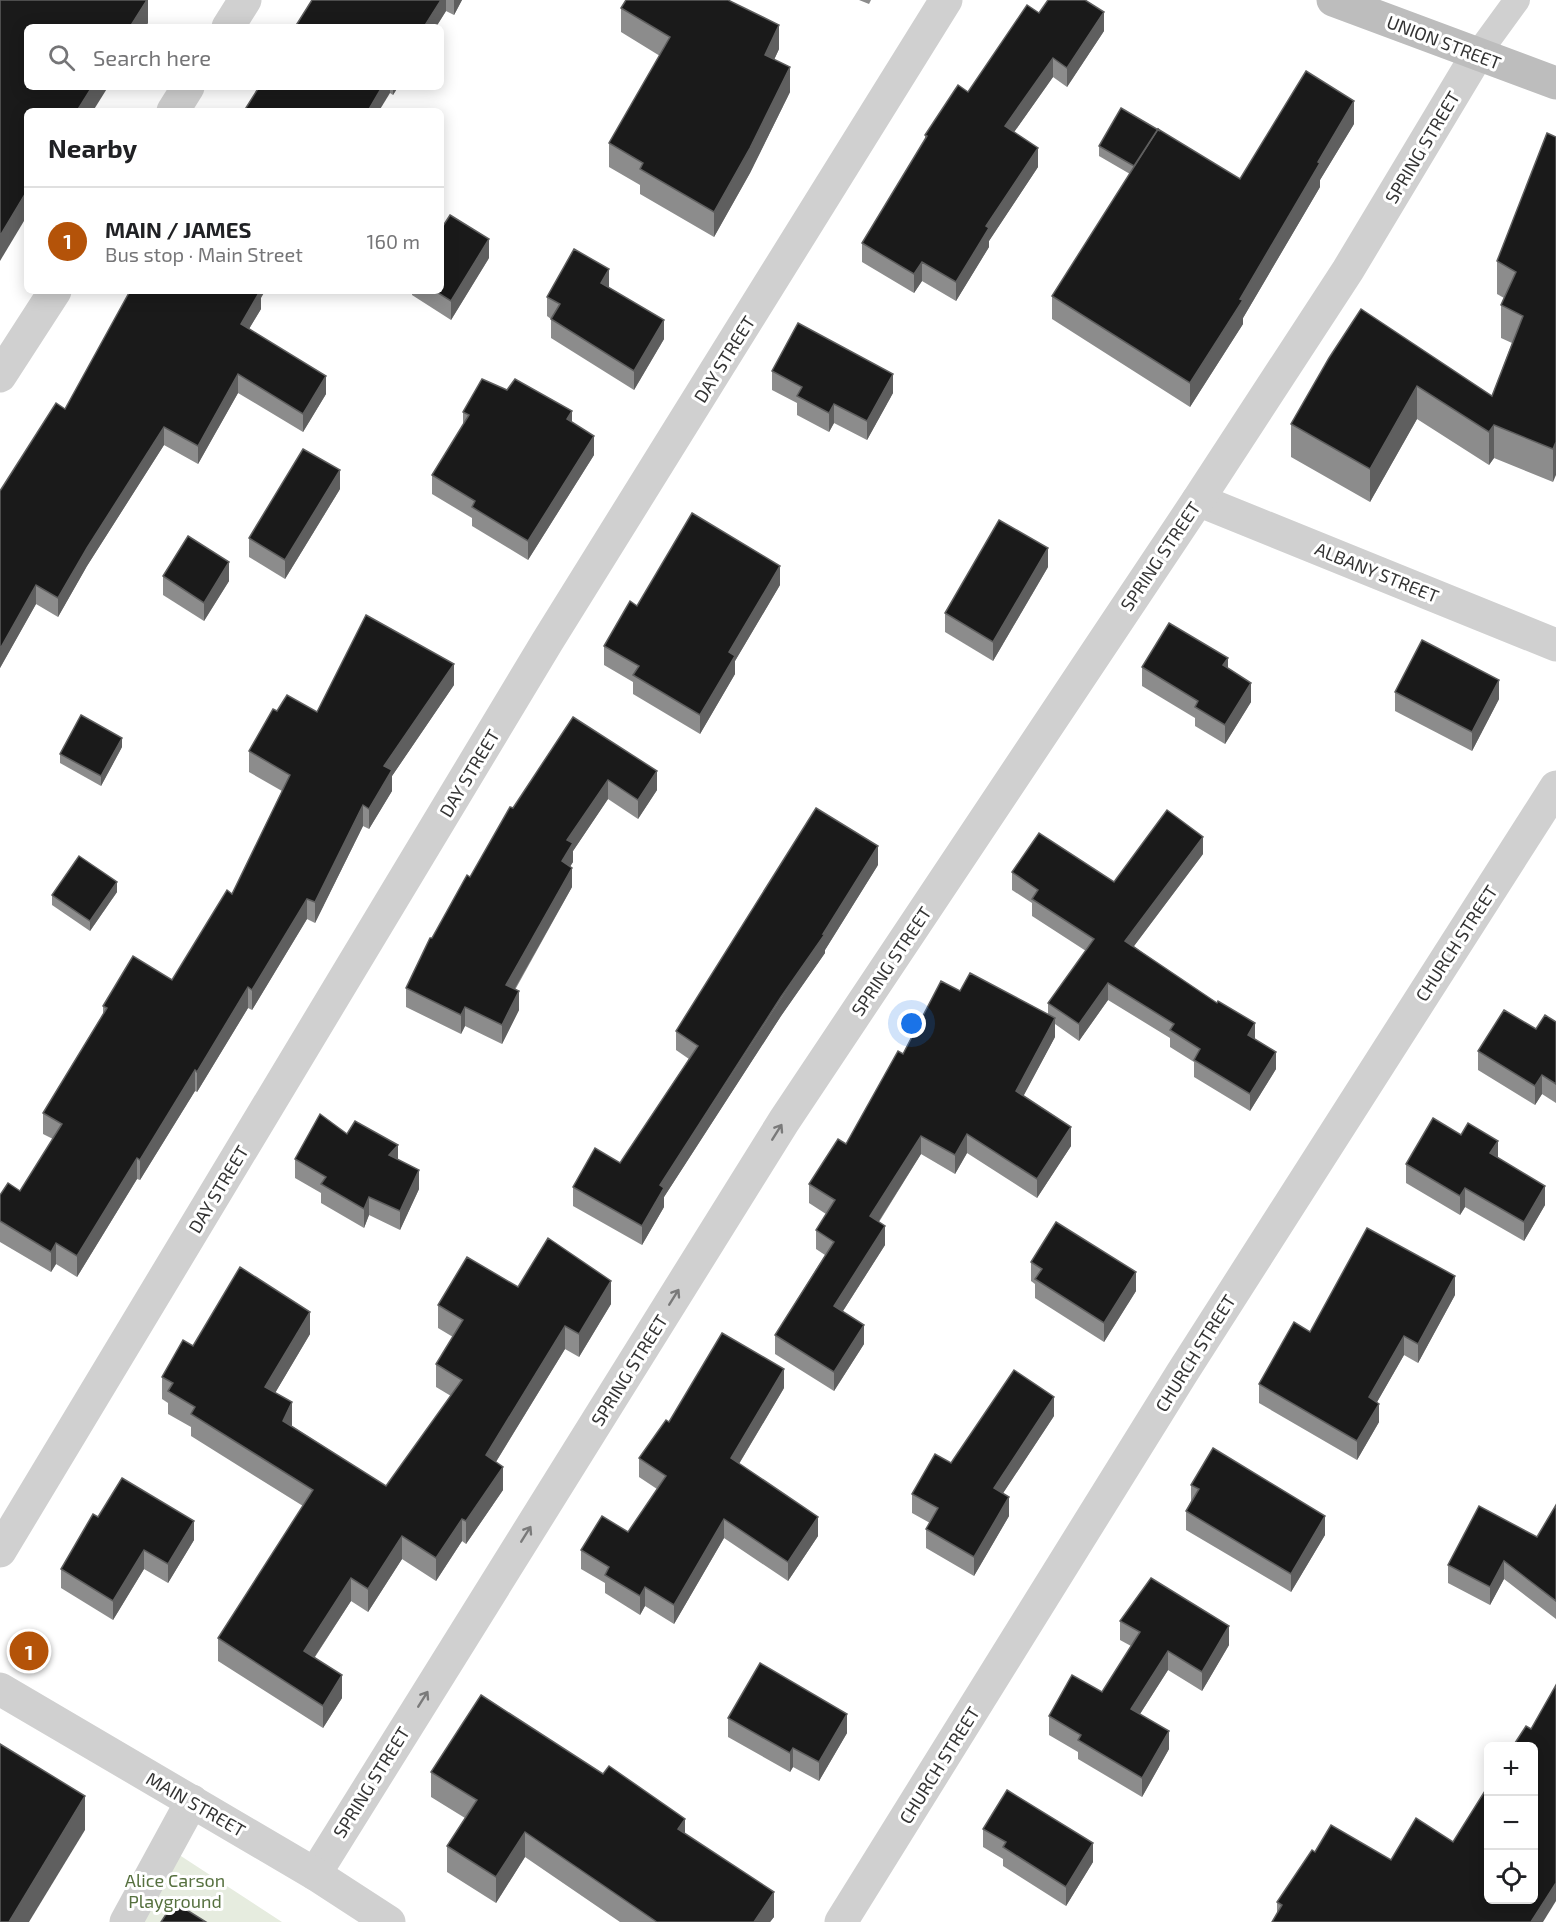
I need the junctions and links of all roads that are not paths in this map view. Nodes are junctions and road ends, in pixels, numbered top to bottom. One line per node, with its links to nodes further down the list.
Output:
1 (245, 0): 5 (street)
2 (946, 0): 15 (street, DAY STREET)
3 (1333, 0): 6 (main road, UNION STREET)
4 (1517, 0): 6 (lane)
5 (230, 24)
6 (1477, 55): 7 (main road, UNION STREET); 12 (street, SPRING STREET)
7 (1556, 83)
8 (186, 90): 9 (street)
9 (175, 108)
10 (54, 294): 11 (street)
11 (0, 376)
12 (1198, 500): 13 (street, ALBANY STREET); 18 (street, SPRING STREET, one-way to 12)
13 (1556, 645)
14 (1556, 787): 21 (street, CHURCH STREET)
15 (0, 1551)
16 (0, 1689): 17 (street, MAIN STREET)
17 (192, 1801): 18 (street, MAIN STREET); 19 (street)
18 (315, 1874): 20 (street, MAIN STREET)
19 (126, 1922)
20 (388, 1922)
21 (841, 1922)

